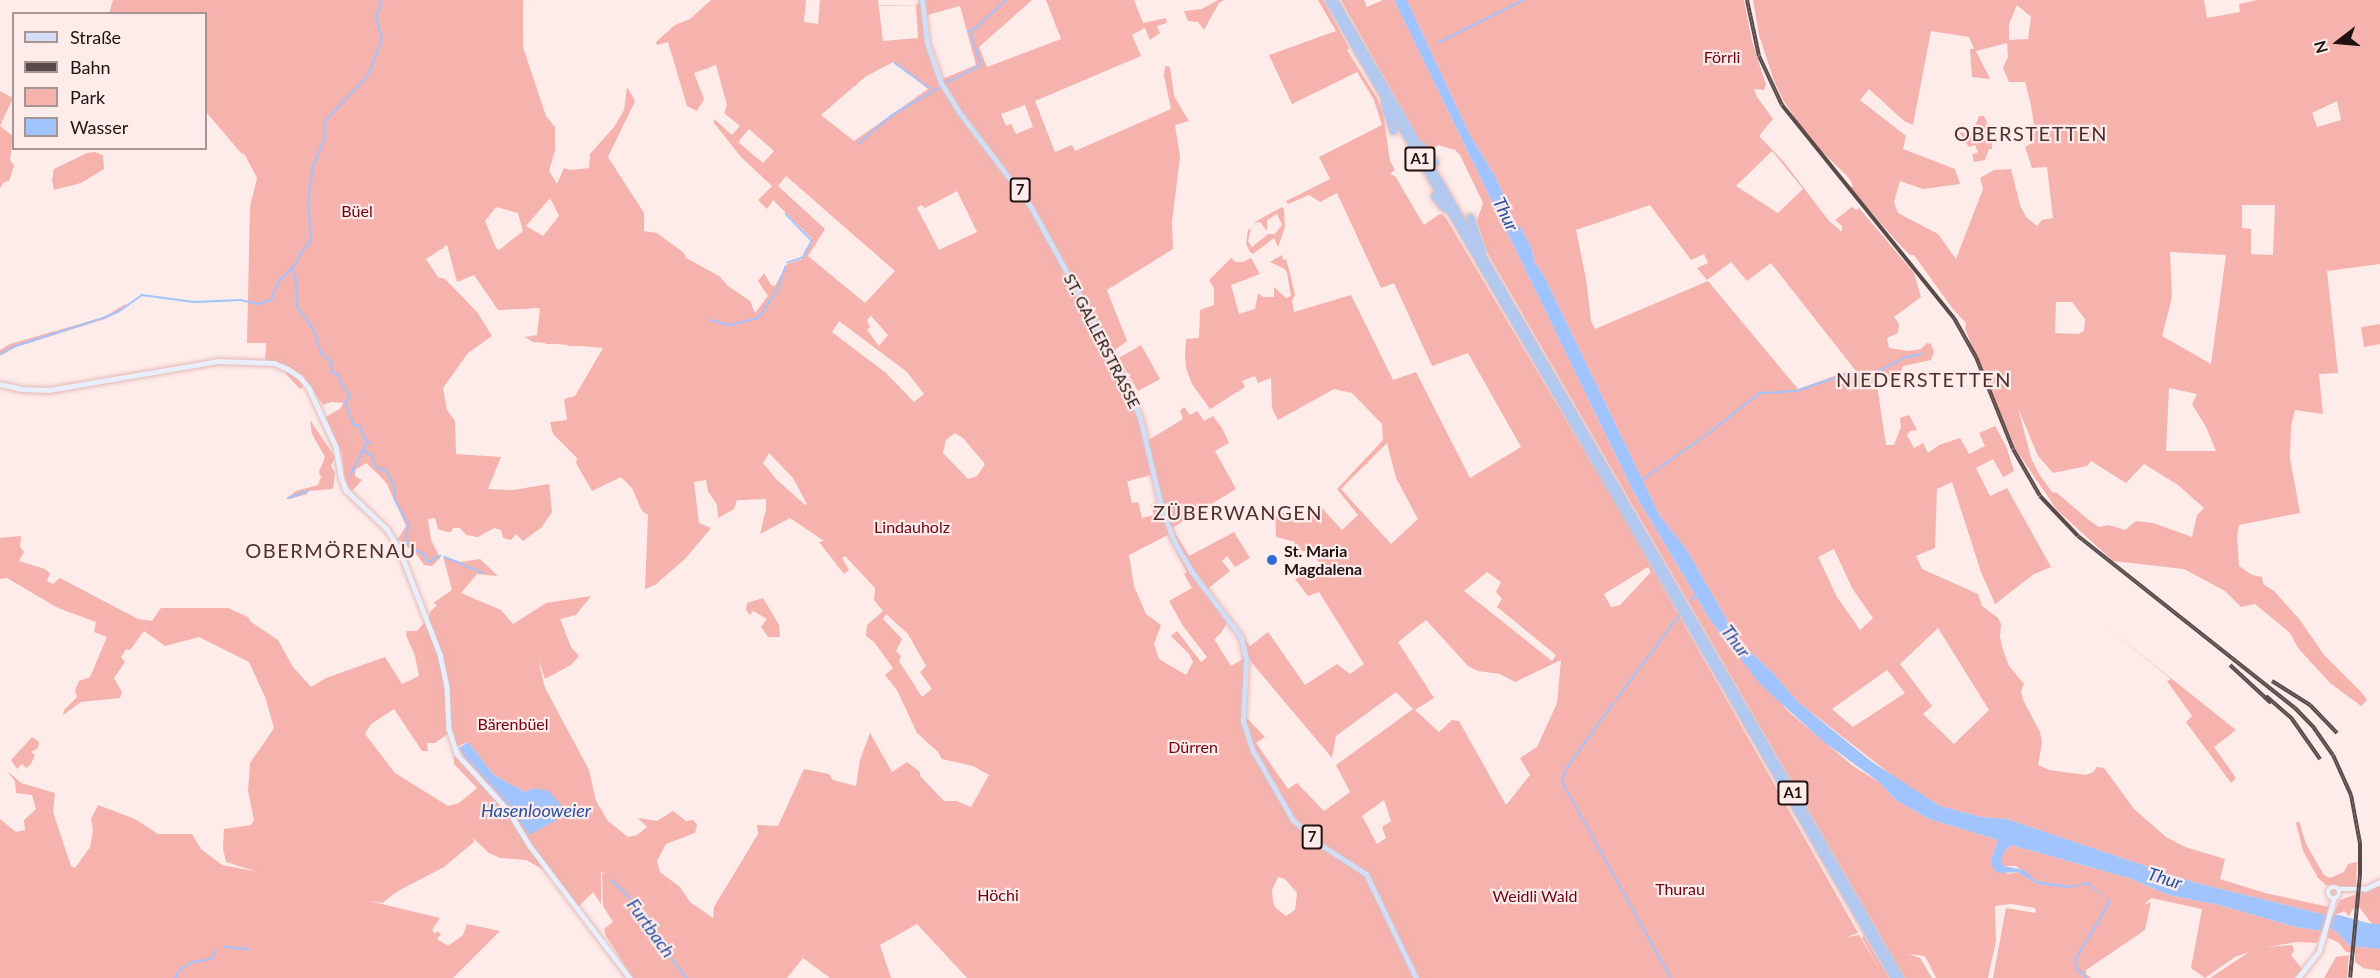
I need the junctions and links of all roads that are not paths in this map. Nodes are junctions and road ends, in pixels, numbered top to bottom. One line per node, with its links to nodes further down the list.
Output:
1 (922, 0): 19 (main road, ST. GALLERSTRASSE / 7)
2 (1328, 0): 4 (highway, A1)
3 (1334, 0): 4 (highway, A1)
4 (1358, 48): 5 (highway, A1); 6 (highway, A1)
5 (1370, 74): 7 (highway, A1); 11 (highway, A1)
6 (1400, 116): 8 (highway, A1); 12 (highway, A1)
7 (1393, 132)
8 (1435, 162)
9 (1434, 196): 11 (highway, A1)
10 (1470, 217): 12 (highway, A1)
11 (1469, 244): 14 (highway, A1)
12 (1497, 283): 14 (highway, A1)
13 (0, 384): 18 (main road)
14 (1684, 611): 20 (highway, A1); 21 (highway, A1)
15 (2380, 882): 16 (main road)
16 (2340, 891): 17 (main road); 17 (main road)
17 (2334, 898): 22 (main road)
18 (630, 978)
19 (1416, 978)
20 (1894, 978)
21 (1900, 978)
22 (2298, 978)

